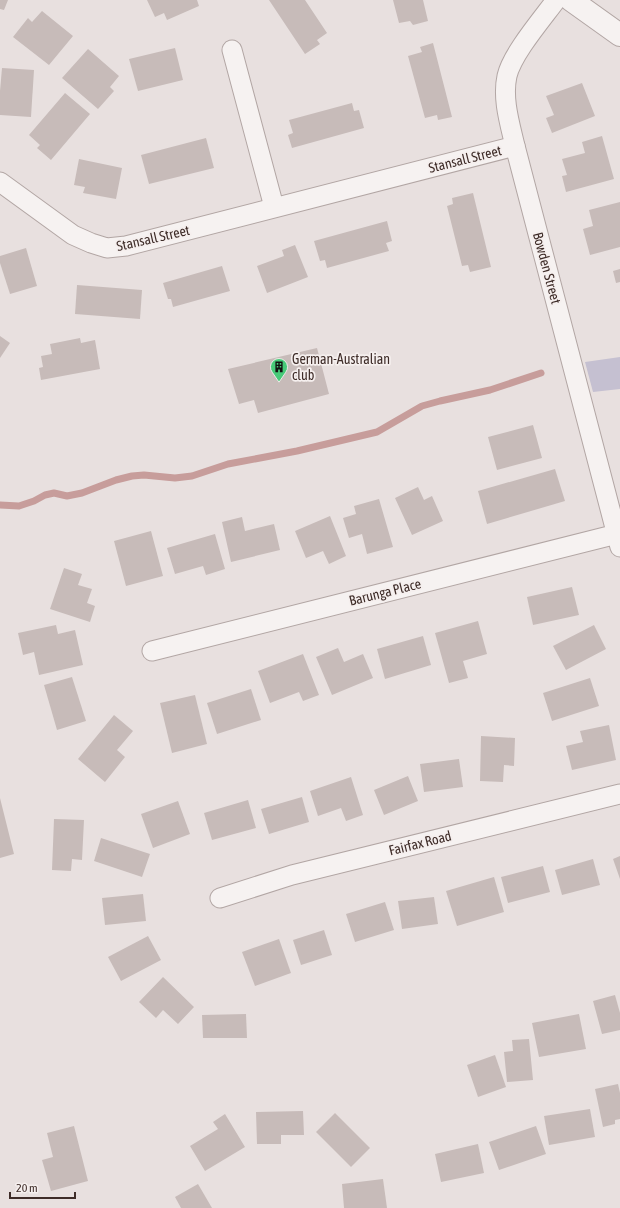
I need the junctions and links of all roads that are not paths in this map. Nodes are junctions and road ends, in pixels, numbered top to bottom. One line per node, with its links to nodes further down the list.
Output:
1 (556, 0): 5 (street, Bowden Street)
2 (571, 0): 3 (street)
3 (620, 35)
4 (232, 50): 7 (street)
5 (515, 146): 7 (street, Stansall Street); 8 (street, Bowden Street)
6 (0, 182): 7 (street, Stansall Street)
7 (274, 207)
8 (618, 540): 9 (street, Barunga Place)
9 (152, 651)
10 (620, 794): 11 (street, Fairfax Road)
11 (220, 898)

